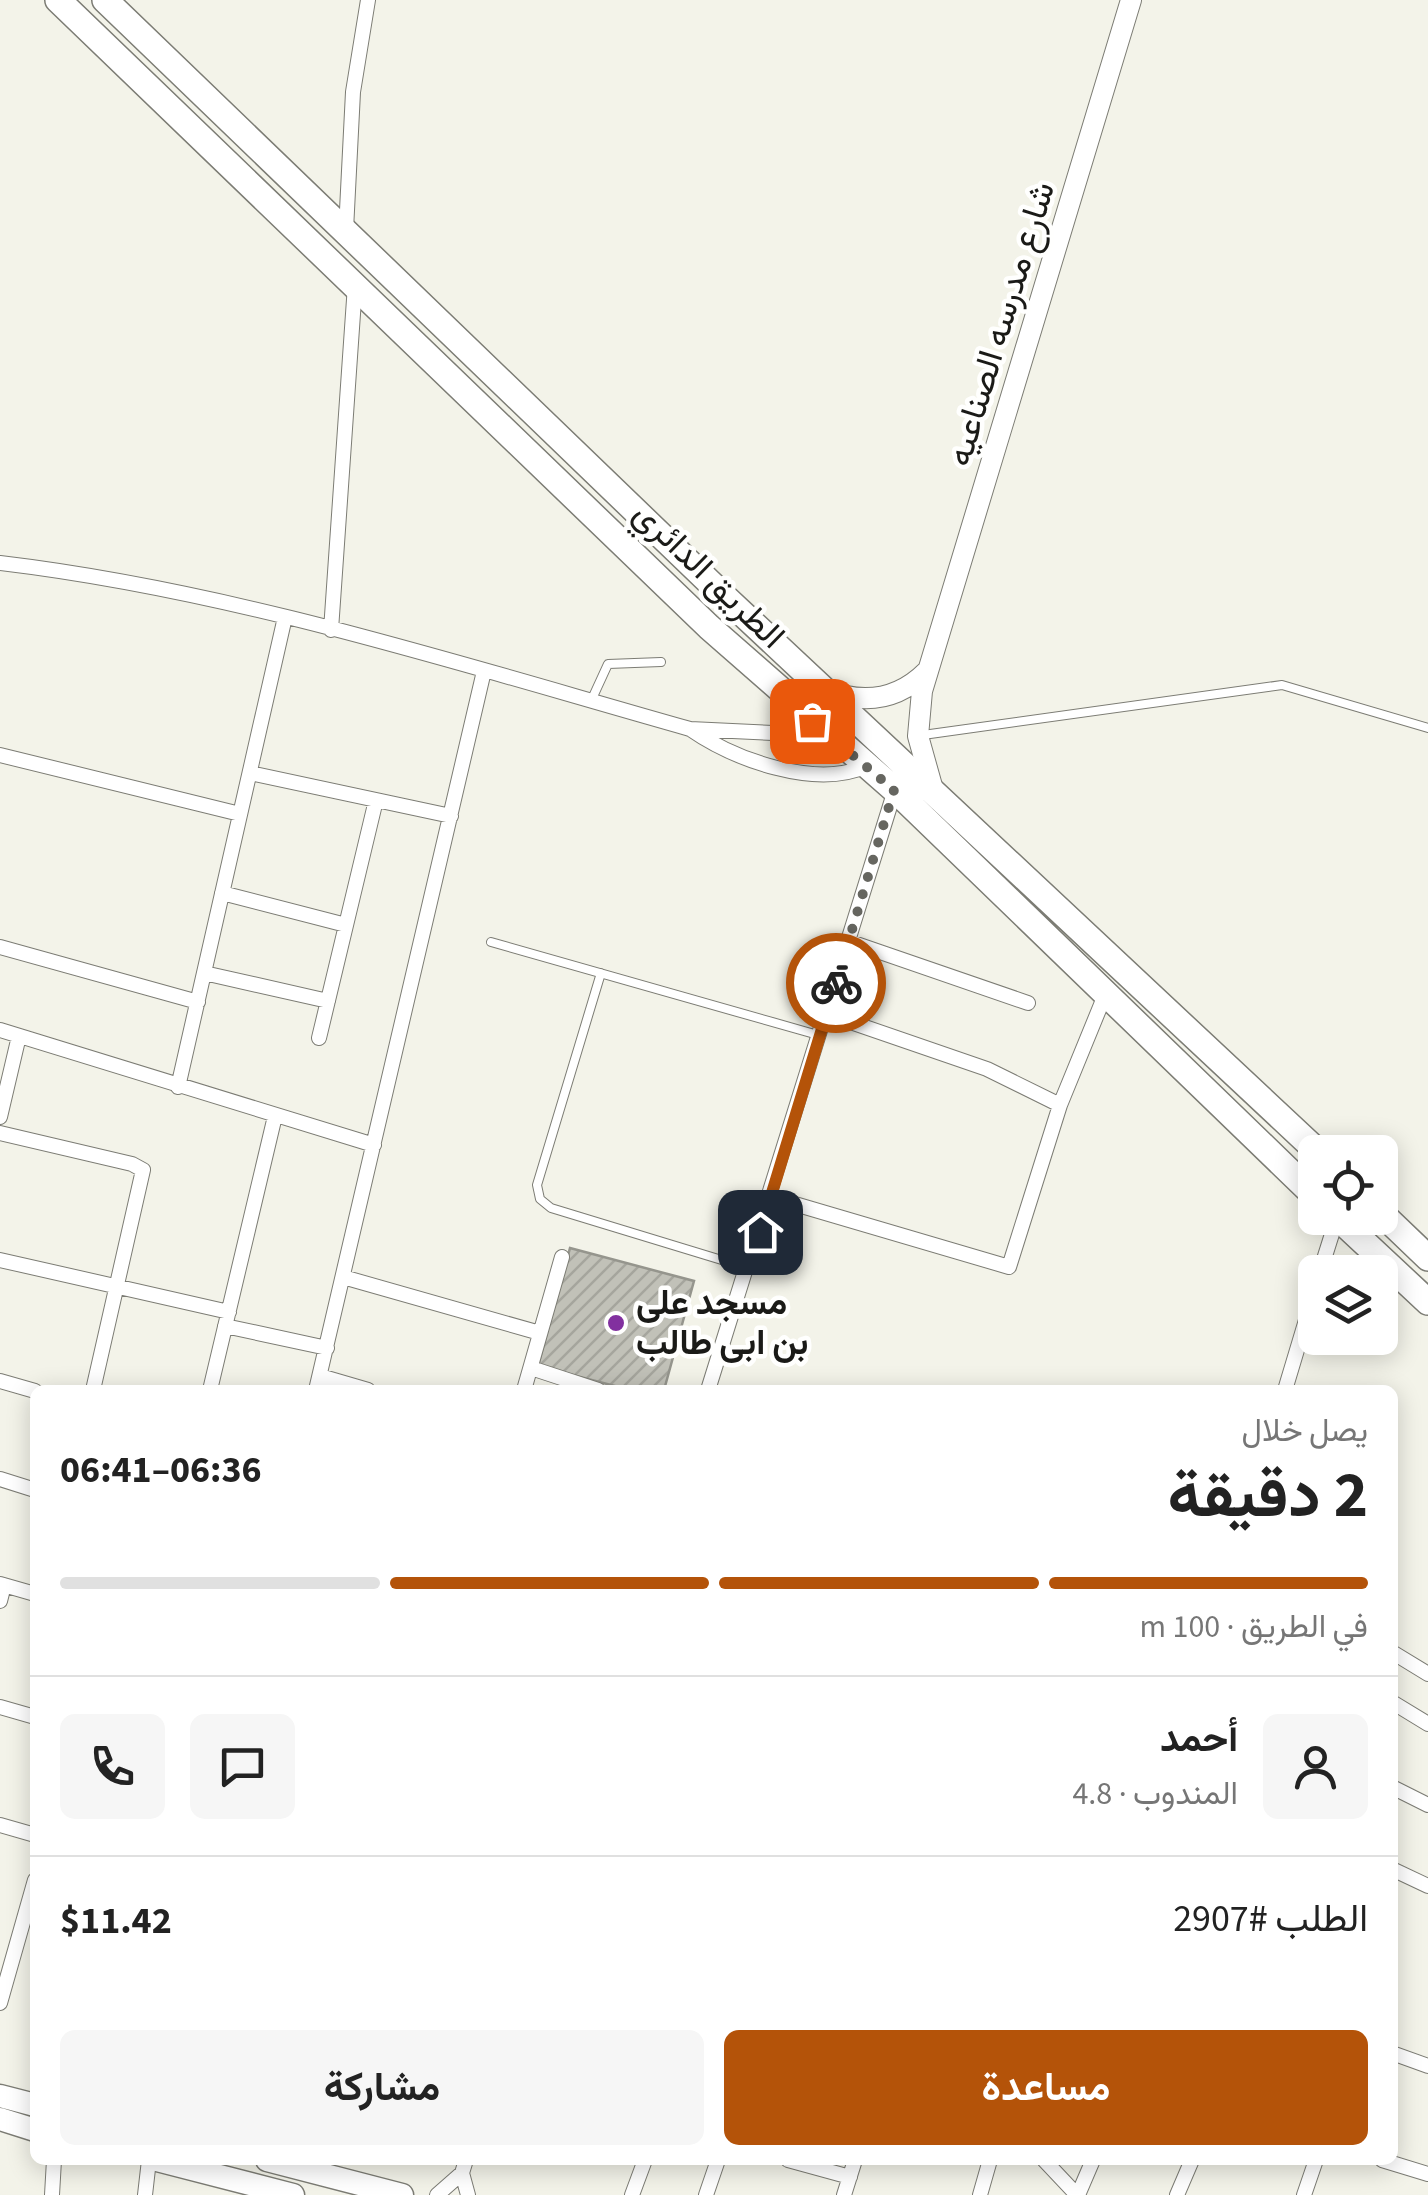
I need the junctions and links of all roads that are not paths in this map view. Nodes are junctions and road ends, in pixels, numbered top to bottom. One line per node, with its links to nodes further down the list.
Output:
1 (58, 0): 6 (highway, الطريق الدائري)
2 (104, 0): 5 (highway, الطريق الدائري)
3 (368, 0): 5 (street)
4 (1131, 0): 11 (street, شارع مدرسه الصناعيه)
5 (346, 230): 13 (highway, الطريق الدائري)
6 (355, 284): 9 (street); 15 (highway, الطريق الدائري)
7 (1, 568): 8 (street)
8 (285, 618): 9 (street); 21 (street)
9 (331, 630): 12 (street)
10 (662, 662): 14 (lane)
11 (932, 666): 13 (street); 18 (street, شارع مدرسه الصناعيه)
12 (484, 671): 14 (street); 26 (street)
13 (822, 688): 22 (highway, الطريق الدائري)
14 (591, 701): 17 (street)
15 (812, 721): 17 (street); 20 (highway, الطريق الدائري)
16 (1428, 728): 18 (lane)
17 (690, 729): 20 (street)
18 (918, 736): 22 (street, شارع مدرسه الصناعيه)
19 (0, 756): 25 (street)
20 (868, 766): 23 (highway, الطريق الدائري)
21 (250, 773): 24 (street); 25 (street)
22 (932, 786): 45 (highway, الطريق الدائري)
23 (894, 790): 29 (street); 34 (highway, الطريق الدائري)
24 (376, 800): 26 (street); 28 (street)
25 (240, 814): 27 (street)
26 (451, 816): 51 (street)
27 (222, 893): 28 (street); 32 (street)
28 (346, 924): 35 (street)
29 (848, 941): 37 (street); 38 (street)
30 (491, 942): 33 (lane)
31 (0, 947): 36 (street)
32 (204, 973): 35 (street); 36 (street)
33 (601, 973): 41 (lane); 59 (lane)
34 (1105, 996): 44 (street); 50 (highway, الطريق الدائري)
35 (328, 1001): 42 (street)
36 (198, 1002): 43 (street)
37 (1028, 1002)
38 (826, 1014): 41 (street); 44 (street)
39 (0, 1030): 40 (street)
40 (19, 1036): 43 (street); 47 (street)
41 (820, 1036): 53 (street)
42 (319, 1038)
43 (178, 1087): 46 (street)
44 (1060, 1104): 53 (street)
45 (1276, 1112): 49 (highway, الطريق الدائري); 50 (highway)
46 (275, 1116): 51 (street); 63 (street)
47 (0, 1117)
48 (0, 1133): 61 (street)
49 (1300, 1135)
50 (1252, 1137): 52 (highway, الطريق الدائري)
51 (374, 1145): 60 (street)
52 (1298, 1180)
53 (771, 1196): 59 (street)
54 (1398, 1229): 57 (highway)
55 (1356, 1235): 62 (highway)
56 (562, 1257): 64 (street)
57 (1428, 1258)
58 (0, 1260): 61 (street)
59 (749, 1269): 74 (street)
60 (343, 1277): 64 (street); 66 (street)
61 (118, 1287): 63 (street); 70 (street)
62 (1428, 1302)
63 (227, 1319): 66 (street); 71 (street)
64 (540, 1333): 67 (street)
65 (1298, 1347): 75 (street)
66 (326, 1348): 69 (street)
67 (530, 1368): 72 (street); 73 (street)
68 (0, 1382): 76 (street)
69 (318, 1383)
70 (95, 1385)
71 (211, 1385)
72 (525, 1385)
73 (583, 1385)
74 (710, 1385)
75 (1286, 1385)
76 (30, 1390)
77 (0, 1479): 78 (street)
78 (30, 1488)
79 (2, 1584): 80 (street); 81 (street)
80 (30, 1592)
81 (0, 1601)
82 (1398, 1656): 83 (street)
83 (1428, 1674)
84 (1398, 1706): 87 (street)
85 (0, 1707): 86 (street)
86 (30, 1716)
87 (1428, 1724)
88 (1398, 1790): 89 (street)
89 (1428, 1805)
90 (0, 1825): 91 (street)
91 (30, 1834)
92 (1398, 1872): 93 (street)
93 (1428, 1886)
94 (30, 1897): 95 (street)
95 (1, 1998)
96 (1398, 2056): 97 (street)
97 (1428, 2066)
98 (0, 2096): 99 (main road)
99 (30, 2104)
100 (0, 2120): 101 (main road)
101 (30, 2129)
102 (54, 2165): 120 (street)
103 (149, 2165): 121 (street)
104 (174, 2165): 119 (main road)
105 (286, 2165): 123 (main road)
106 (644, 2165): 126 (street)
107 (713, 2165): 127 (street)
108 (806, 2165): 118 (street)
109 (854, 2165): 118 (street)
110 (989, 2165): 129 (street)
111 (1049, 2165): 130 (street)
112 (1091, 2165): 130 (street)
113 (1190, 2165): 131 (street)
114 (1314, 2165): 132 (street)
115 (1398, 2165): 117 (street)
116 (464, 2167): 124 (street); 125 (street)
117 (1428, 2174)
118 (850, 2177): 128 (street)
119 (268, 2192): 122 (main road)
120 (52, 2195)
121 (145, 2195)
122 (294, 2195)
123 (402, 2195)
124 (437, 2195)
125 (468, 2195)
126 (632, 2195)
127 (706, 2195)
128 (844, 2195)
129 (980, 2195)
130 (1077, 2195)
131 (1177, 2195)
132 (1304, 2195)

